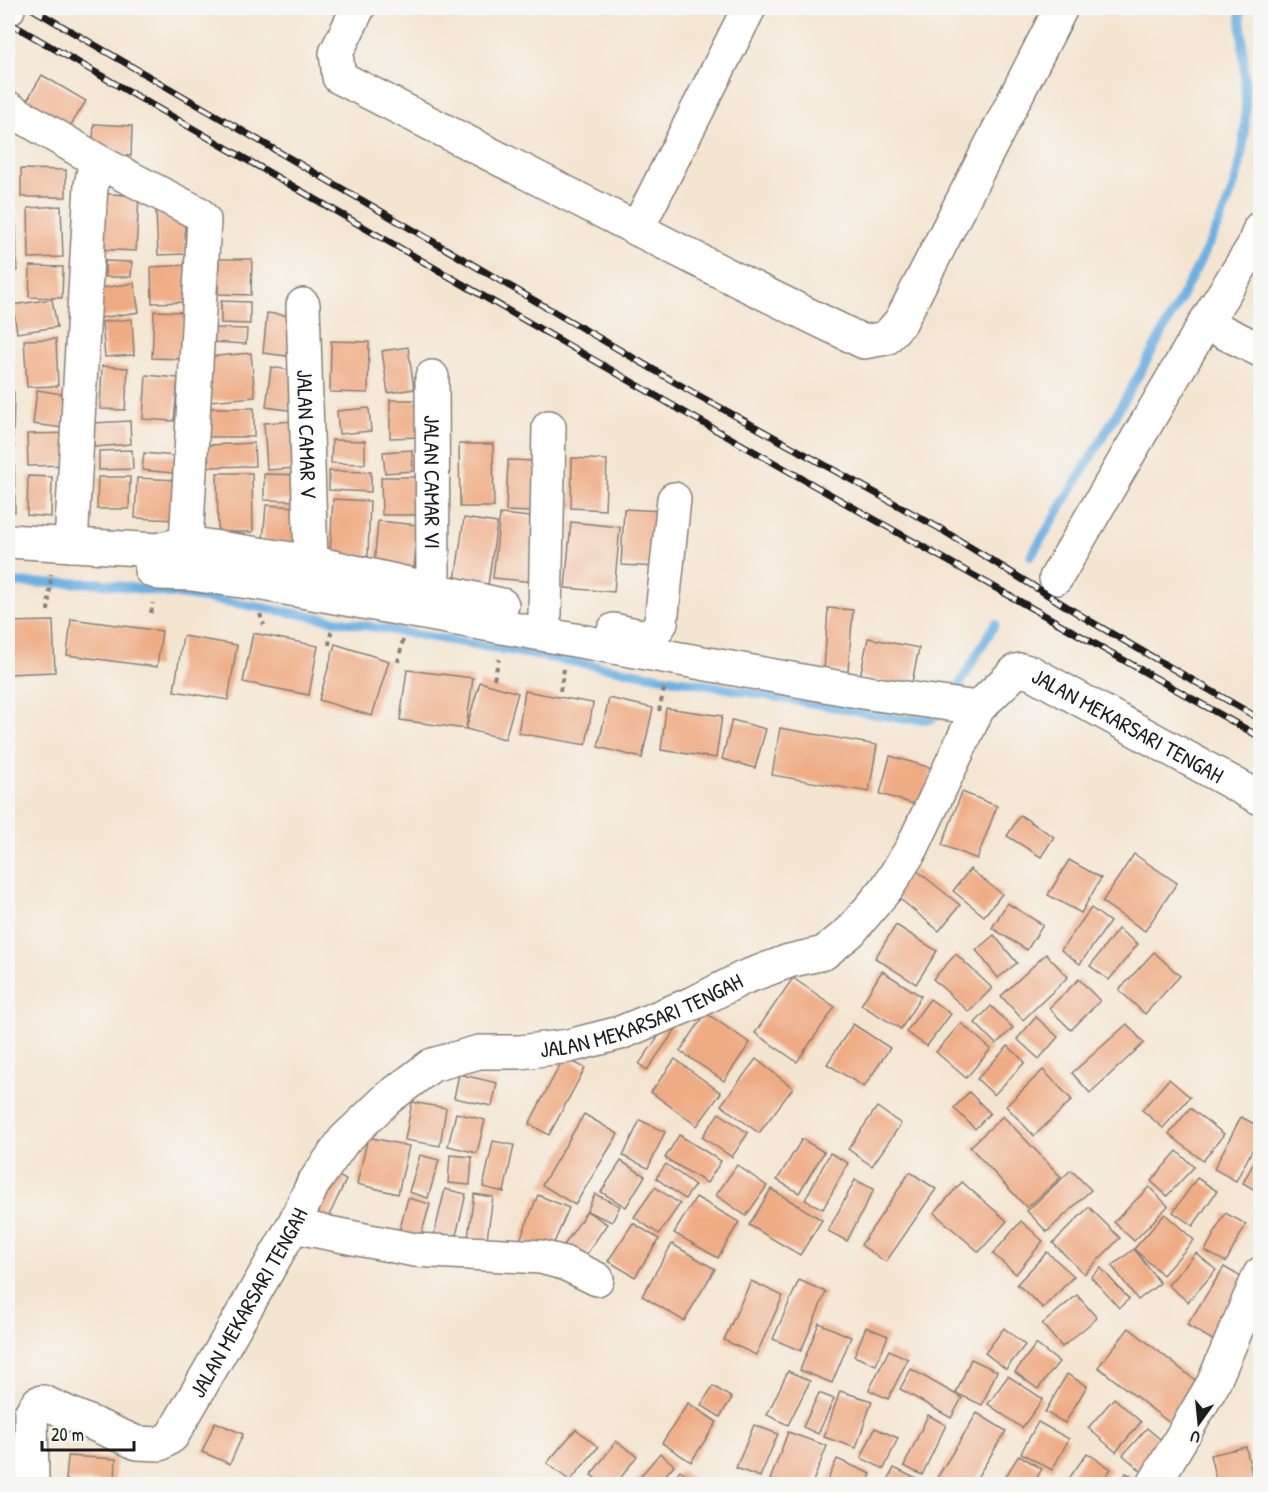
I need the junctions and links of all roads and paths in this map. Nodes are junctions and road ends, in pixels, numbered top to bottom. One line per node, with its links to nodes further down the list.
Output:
1 (358, 8): 7 (street)
2 (749, 8): 7 (street)
3 (1061, 8): 7 (street)
4 (8, 108): 5 (street)
5 (103, 164): 15 (street); 16 (street)
6 (1260, 228): 9 (street)
7 (637, 229)
8 (303, 305): 17 (street, JALAN CAMAR V)
9 (1205, 323): 10 (street); 19 (street)
10 (1260, 350)
11 (432, 377): 20 (street, JALAN CAMAR VI)
12 (549, 428): 25 (street)
13 (674, 499): 25 (street)
14 (8, 541): 15 (street)
15 (71, 545): 16 (street)
16 (171, 547): 17 (street); 36 (street)
17 (312, 562): 20 (street)
18 (52, 571): 22 (path)
19 (1056, 578)
20 (433, 588): 25 (street)
21 (153, 603): 23 (path)
22 (48, 611)
23 (151, 614)
24 (260, 614): 26 (path)
25 (545, 615)
26 (264, 625)
27 (331, 637): 28 (path)
28 (329, 645)
29 (400, 654): 30 (path)
30 (398, 662)
31 (496, 672): 32 (path)
32 (494, 679)
33 (562, 680): 34 (path)
34 (560, 691)
35 (661, 702): 37 (path)
36 (959, 705): 38 (street, JALAN MEKARSARI TENGAH); 39 (street, JALAN MEKARSARI TENGAH)
37 (659, 711)
38 (1260, 798)
39 (293, 1227): 41 (street); 42 (street, JALAN MEKARSARI TENGAH)
40 (1260, 1274): 43 (street)
41 (597, 1279)
42 (32, 1485)
43 (1154, 1485)

